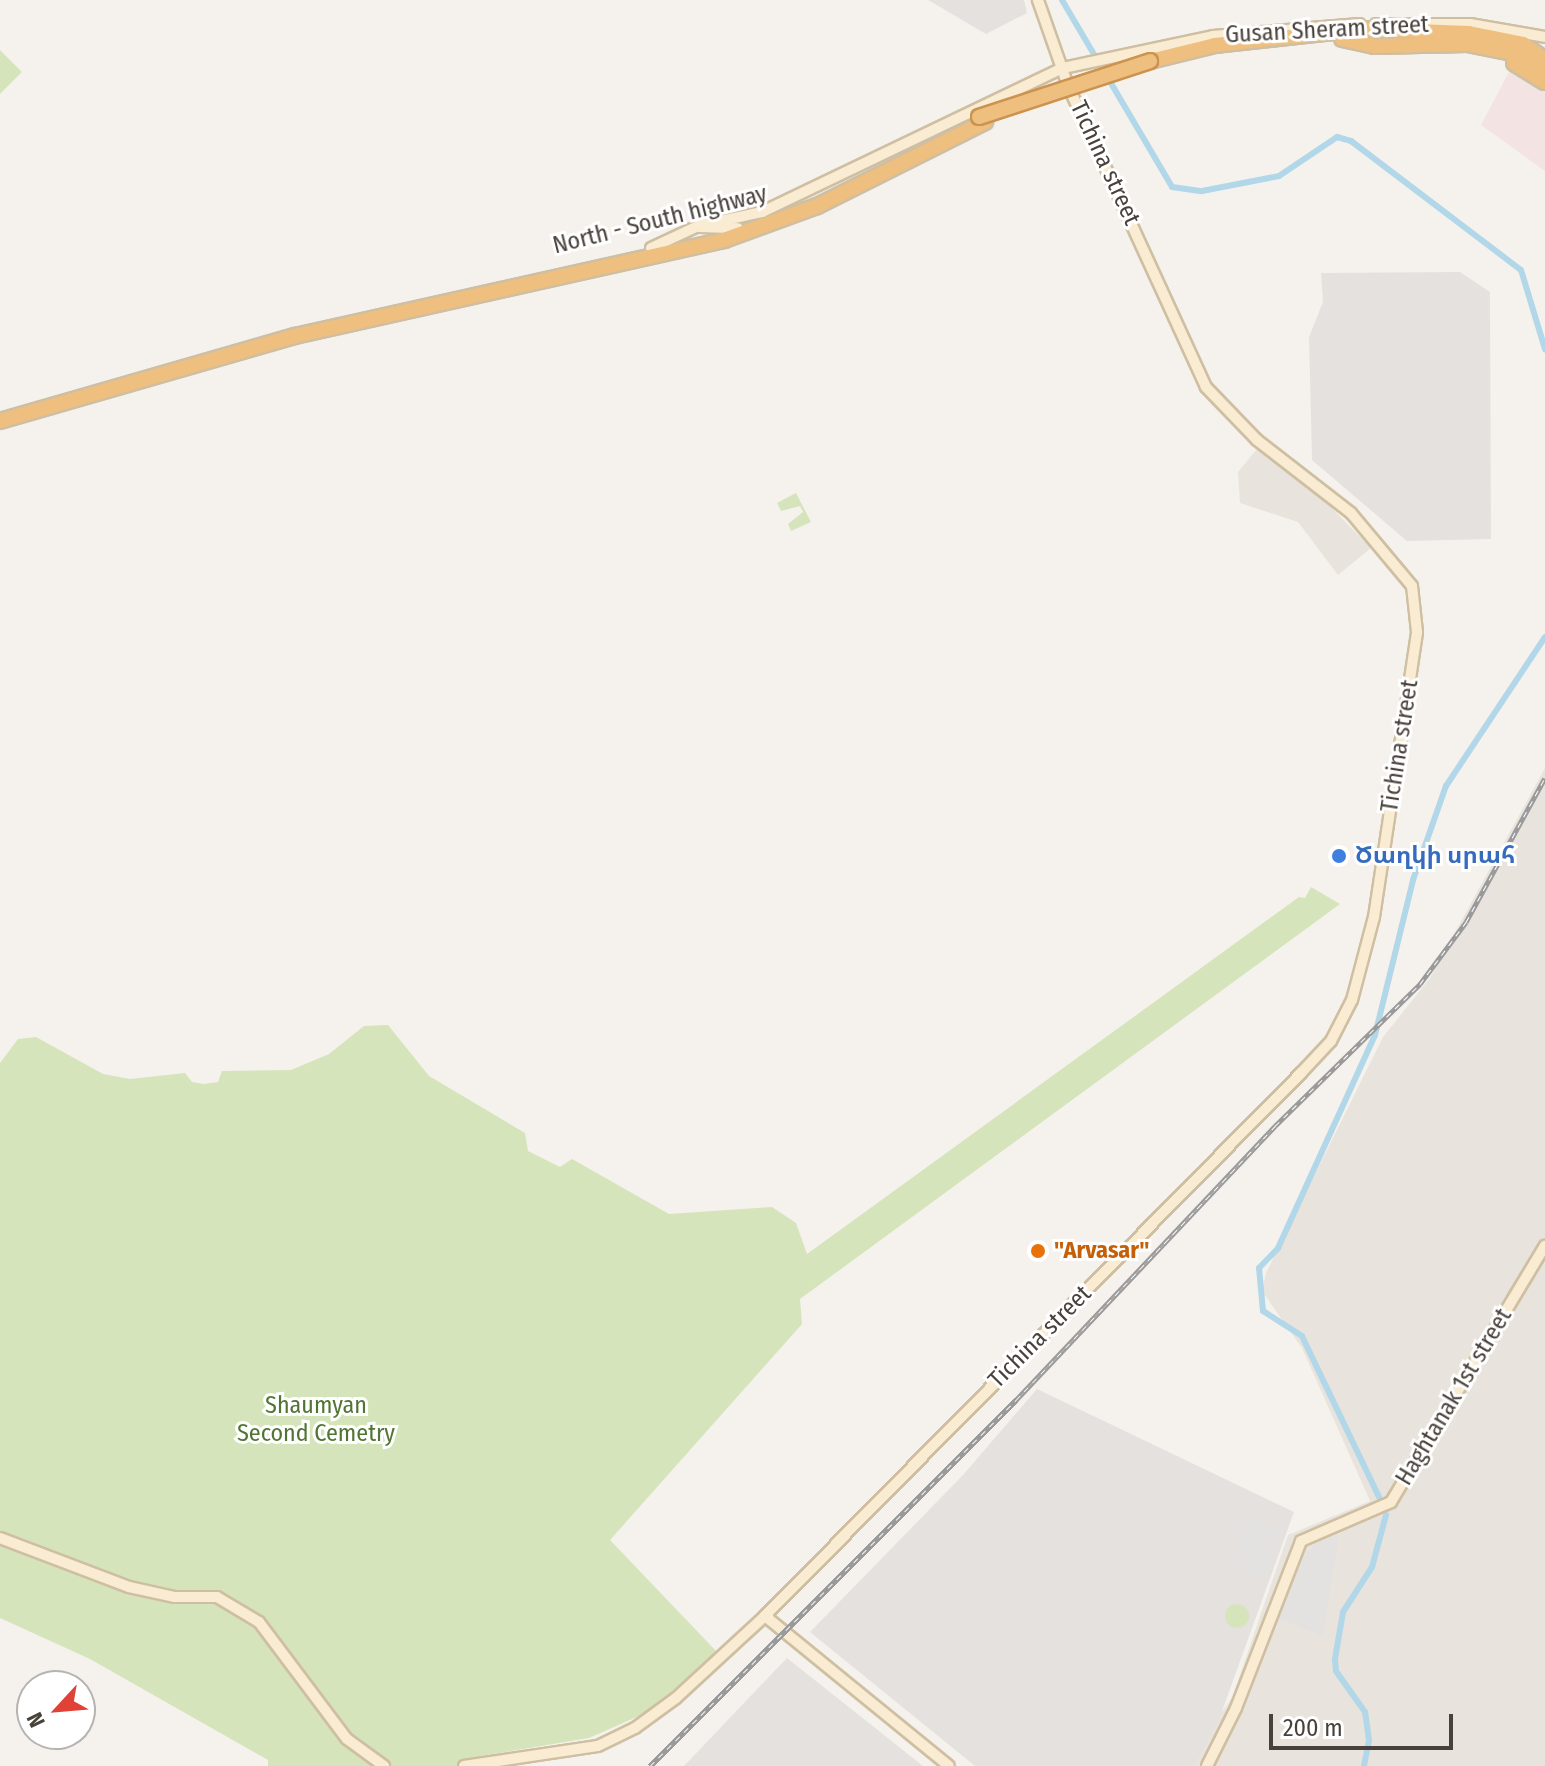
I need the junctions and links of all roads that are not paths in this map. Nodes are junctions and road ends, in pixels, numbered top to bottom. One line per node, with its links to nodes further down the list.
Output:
1 (1038, 0): 10 (street, Tichina street)
2 (1368, 26): 3 (street, Gusan Sheram street); 4 (highway, North - South highway); 5 (highway, North - South highway); 9 (highway, North - South highway); 10 (street, Gusan Sheram street)
3 (1545, 37)
4 (1342, 39): 6 (highway, North - South highway); 9 (highway, North - South highway)
5 (1523, 44): 7 (highway); 8 (highway, North - South highway)
6 (1478, 46): 11 (highway, North - South highway); 12 (highway)
7 (1545, 52)
8 (1545, 60)
9 (1151, 65): 13 (highway, North - South highway, bridge)
10 (1063, 68): 14 (street, Gusan Sheram street); 21 (street, Tichina street)
11 (1545, 69)
12 (1545, 82)
13 (982, 120): 15 (highway, North - South highway); 18 (highway, North - South highway)
14 (698, 226): 15 (street); 16 (street, Gusan Sheram street)
15 (738, 228): 16 (highway, North - South highway)
16 (651, 248): 17 (highway, North - South highway)
17 (0, 413)
18 (0, 421)
19 (1545, 1246): 25 (street, Haghtanak 1st street)
20 (0, 1538): 22 (street)
21 (765, 1616): 23 (street, Tichina street); 24 (street)
22 (384, 1766)
23 (464, 1766)
24 (949, 1766)
25 (1207, 1766)

